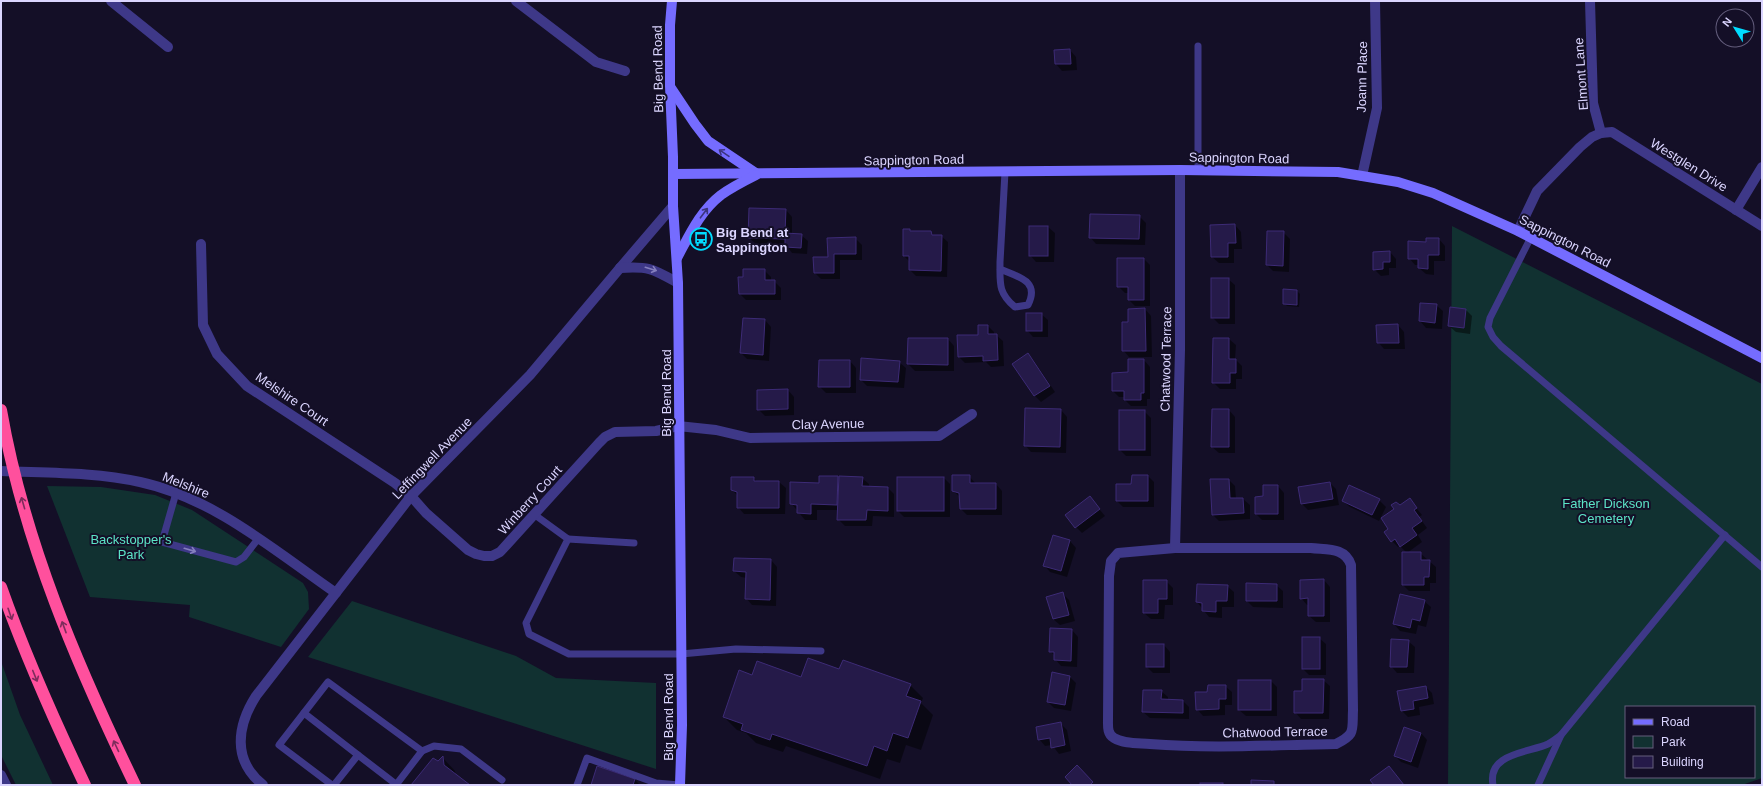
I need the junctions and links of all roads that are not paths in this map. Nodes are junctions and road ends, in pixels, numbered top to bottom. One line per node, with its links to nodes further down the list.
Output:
1 (111, 1): 7 (street)
2 (516, 1): 8 (street)
3 (672, 1): 9 (main road, Big Bend Road)
4 (1375, 1): 17 (street, Joann Place)
5 (1590, 1): 10 (street, Elmont Lane)
6 (1198, 46): 13 (lane)
7 (168, 47)
8 (625, 71)
9 (670, 86): 15 (main road, Big Bend Road); 16 (main road, one-way to 9)
10 (1601, 133): 19 (street, Westglen Drive); 21 (street)
11 (1762, 167): 19 (street)
12 (1180, 170): 13 (main road, Sappington Road); 14 (main road, Sappington Road); 40 (street, Chatwood Terrace)
13 (1198, 170): 17 (main road, Sappington Road)
14 (1005, 172): 16 (main road, Sappington Road); 26 (lane)
15 (673, 174): 16 (main road, Sappington Road); 18 (main road, Big Bend Road)
16 (757, 174): 24 (main road, one-way to 16)
17 (1362, 176): 21 (main road, Sappington Road)
18 (673, 206): 24 (main road, Big Bend Road); 25 (street, Leffingwell Avenue)
19 (1736, 210): 20 (street, Westglen Drive)
20 (1762, 226)
21 (1518, 231): 22 (main road, Sappington Road)
22 (1531, 237): 28 (main road, Sappington Road); 36 (lane)
23 (201, 244): 34 (street, Melshire Court)
24 (677, 258): 27 (main road, Big Bend Road)
25 (620, 268): 27 (street, one-way to 27); 34 (street, Leffingwell Avenue)
26 (1000, 269): 26 (lane)
27 (678, 283): 31 (main road, Big Bend Road)
28 (1762, 358)
29 (1, 410): 53 (highway, one-way to 29)
30 (972, 414): 31 (street, Clay Avenue)
31 (678, 426): 35 (street, Winberry Court); 45 (main road, Big Bend Road)
32 (1, 471): 33 (street, Melshire)
33 (176, 493): 37 (street, Melshire); 37 (lane, one-way to 37)
34 (411, 496): 35 (street, Winberry Court); 43 (street, Leffingwell Avenue)
35 (535, 515): 38 (lane)
36 (1725, 535): 41 (lane); 47 (lane)
37 (258, 539): 43 (street, Melshire)
38 (568, 539): 39 (lane); 45 (lane)
39 (634, 543)
40 (1175, 548): 40 (street, Chatwood Terrace)
41 (1762, 567)
42 (1, 587): 55 (highway, one-way to 55)
43 (336, 593): 56 (street, Leffingwell Avenue)
44 (821, 651): 45 (lane)
45 (681, 654): 60 (main road, Big Bend Road)
46 (304, 713): 48 (lane); 49 (lane); 57 (lane)
47 (1561, 735): 61 (lane); 62 (lane)
48 (422, 751): 51 (lane); 58 (lane)
49 (358, 755): 57 (lane); 58 (lane)
50 (1, 775): 54 (street)
51 (502, 780)
52 (643, 782): 59 (lane); 60 (lane)
53 (135, 784)
54 (6, 785)
55 (85, 785)
56 (263, 785)
57 (333, 785)
58 (397, 785)
59 (577, 785)
60 (680, 785)
61 (1493, 785)
62 (1538, 785)

